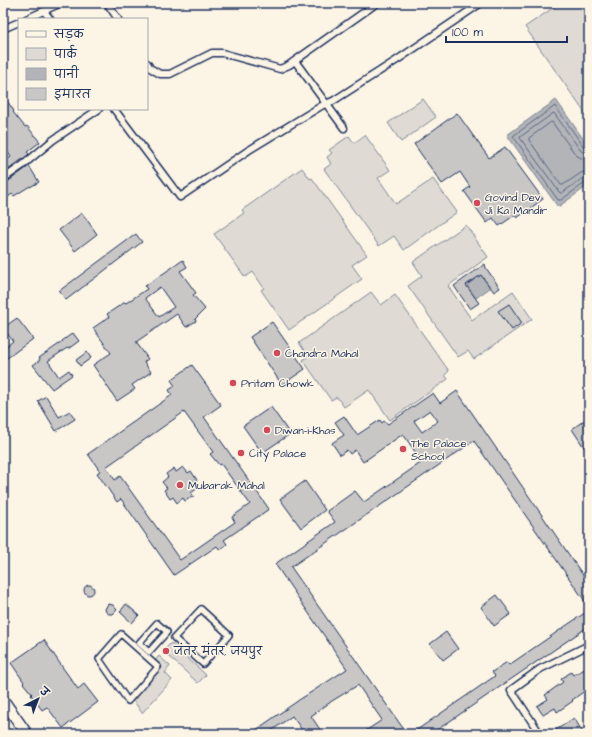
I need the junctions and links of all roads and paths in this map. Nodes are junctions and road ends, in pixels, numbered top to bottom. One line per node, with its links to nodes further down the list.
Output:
1 (60, 3): 5 (street)
2 (107, 3): 8 (street)
3 (377, 3): 11 (street)
4 (482, 3): 13 (street)
5 (44, 11): 6 (street); 7 (street)
6 (28, 18)
7 (49, 18)
8 (117, 18)
9 (18, 22): 10 (street)
10 (3, 29)
11 (295, 61): 12 (street); 13 (street)
12 (148, 65)
13 (326, 104): 15 (street); 16 (street)
14 (98, 110): 17 (street)
15 (115, 110)
16 (344, 128)
17 (3, 179)
18 (201, 609): 18 (street)
19 (157, 623): 19 (street)
20 (121, 634): 20 (street)
21 (589, 645): 27 (street)
22 (3, 700): 24 (main road)
23 (3, 720): 25 (main road)
24 (19, 722): 25 (main road); 26 (main road)
25 (9, 732)
26 (27, 734)
27 (540, 734)

